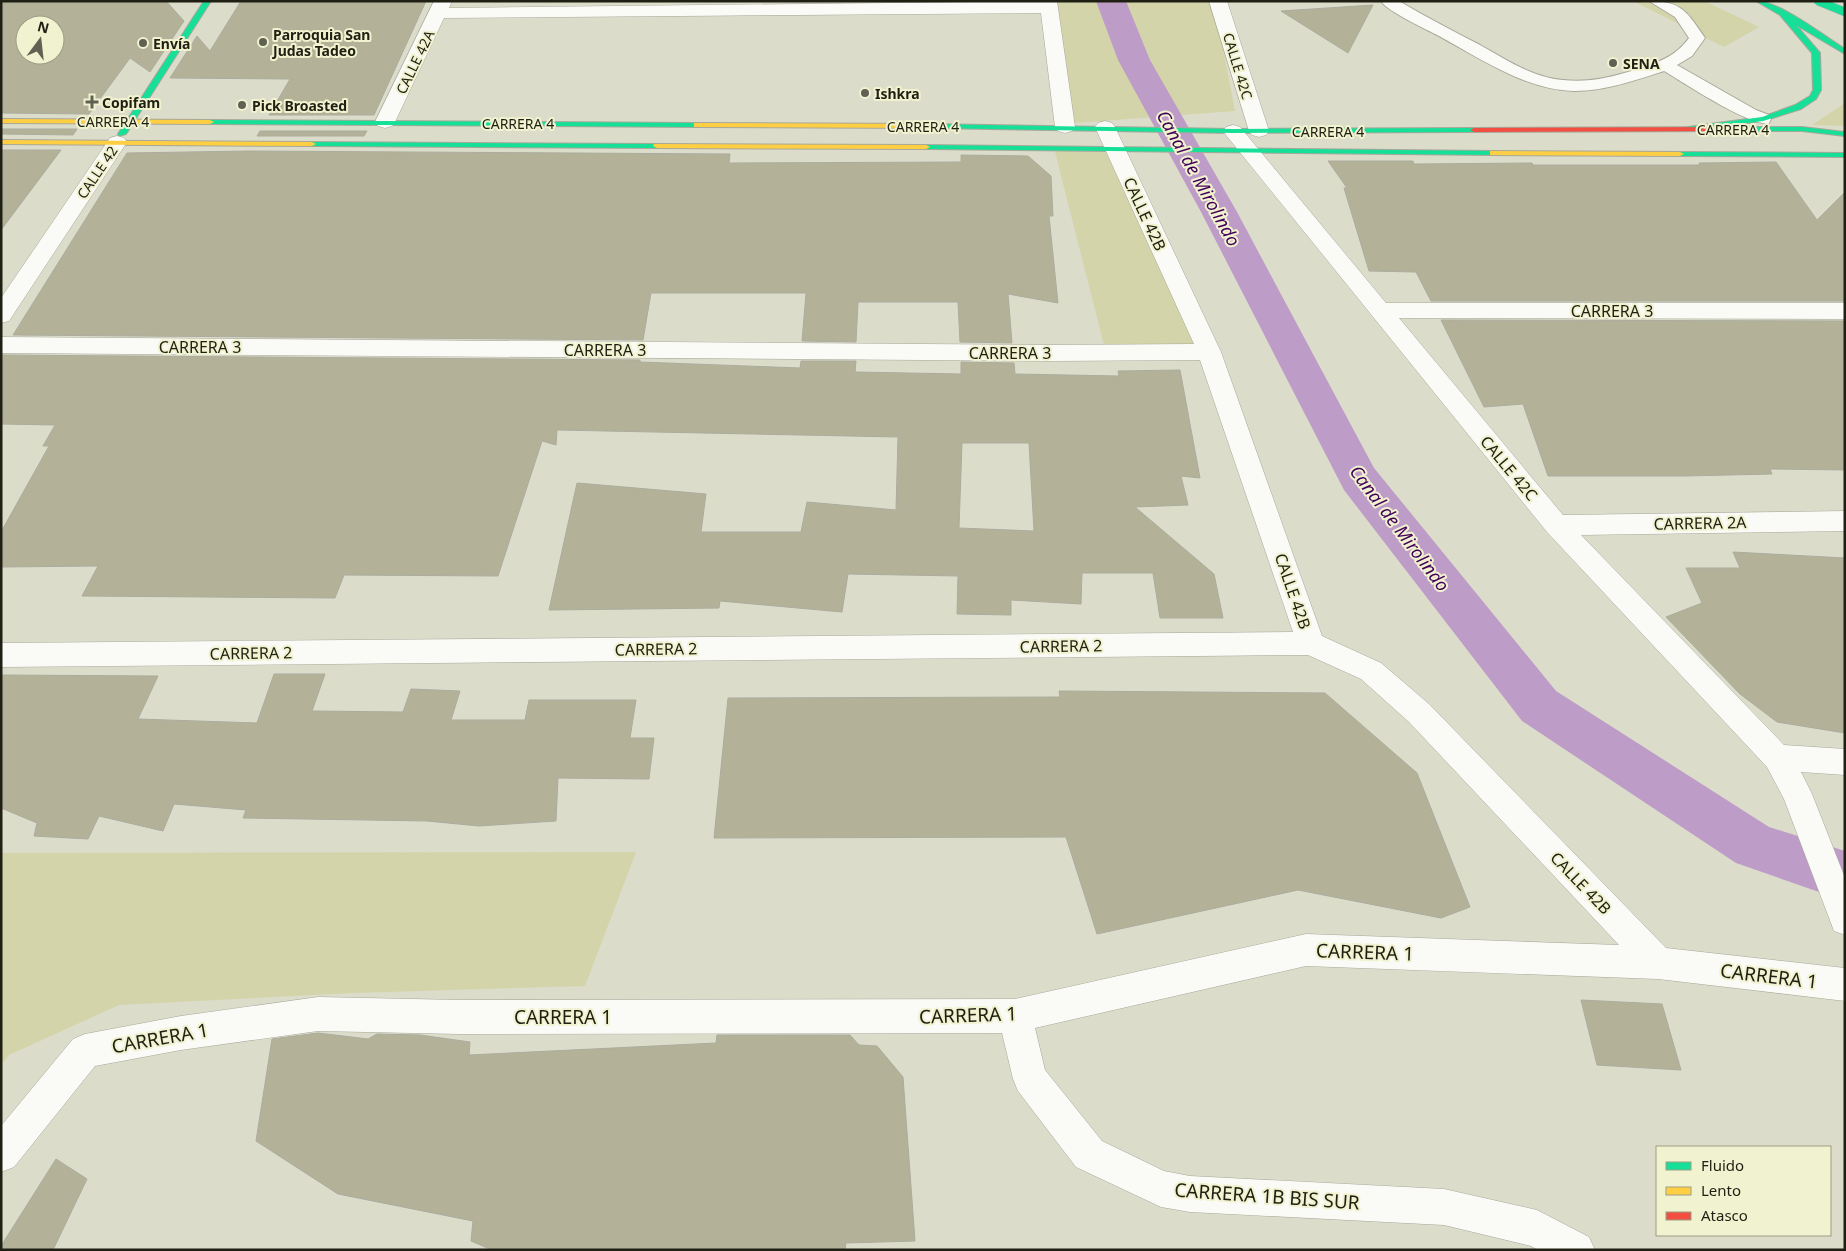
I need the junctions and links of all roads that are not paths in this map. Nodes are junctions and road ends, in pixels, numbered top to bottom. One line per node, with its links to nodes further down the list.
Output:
1 (208, 1): 17 (main road, CALLE 42)
2 (1218, 1): 24 (street, CALLE 42C)
3 (1388, 1): 14 (lane)
4 (1656, 1): 14 (lane)
5 (1758, 1): 11 (main road)
6 (1818, 1): 10 (main road, bridge)
7 (1836, 1): 12 (main road)
8 (1049, 5): 9 (street); 19 (street)
9 (441, 7): 18 (street, CALLE 42A)
10 (1845, 12)
11 (1783, 13): 13 (main road); 15 (main road)
12 (1845, 16)
13 (1845, 52)
14 (1665, 65): 15 (lane)
15 (1763, 119): 20 (main road)
16 (1, 121): 17 (main road, CARRERA 4)
17 (130, 121): 18 (main road, CARRERA 4); 26 (main road, CALLE 42)
18 (385, 122): 19 (main road, CARRERA 4)
19 (1065, 127): 23 (main road, CARRERA 4)
20 (1688, 129): 21 (main road, CARRERA 4); 24 (main road, CARRERA 4)
21 (1845, 134)
22 (1225, 137): 23 (main road, CARRERA 4); 23 (main road, CARRERA 4); 24 (street, CALLE 42C)
23 (1122, 138): 26 (main road, CARRERA 4); 32 (street, CALLE 42B)
24 (1253, 141): 27 (main road, CARRERA 4); 28 (street, CALLE 42C)
25 (1, 142): 26 (main road, CARRERA 4)
26 (117, 142): 30 (street, CALLE 42)
27 (1845, 156)
28 (1380, 310): 29 (street, CARRERA 3); 34 (street, CALLE 42C)
29 (1845, 311)
30 (1, 316)
31 (1, 345): 32 (street, CARRERA 3)
32 (1209, 352): 35 (street, CALLE 42B)
33 (1845, 521): 34 (street, CARRERA 2A)
34 (1556, 525): 37 (street, CALLE 42C)
35 (1311, 643): 36 (street, CARRERA 2); 40 (street, CALLE 42B)
36 (1, 655)
37 (1777, 758): 38 (street); 39 (street, CALLE 42C)
38 (1845, 762)
39 (1843, 913)
40 (1658, 963): 41 (street, CARRERA 1); 42 (street, CARRERA 1)
41 (1845, 985)
42 (1015, 1016): 43 (street, CARRERA 1); 44 (street, CARRERA 1B BIS SUR)
43 (1, 1154)
44 (1576, 1250)

